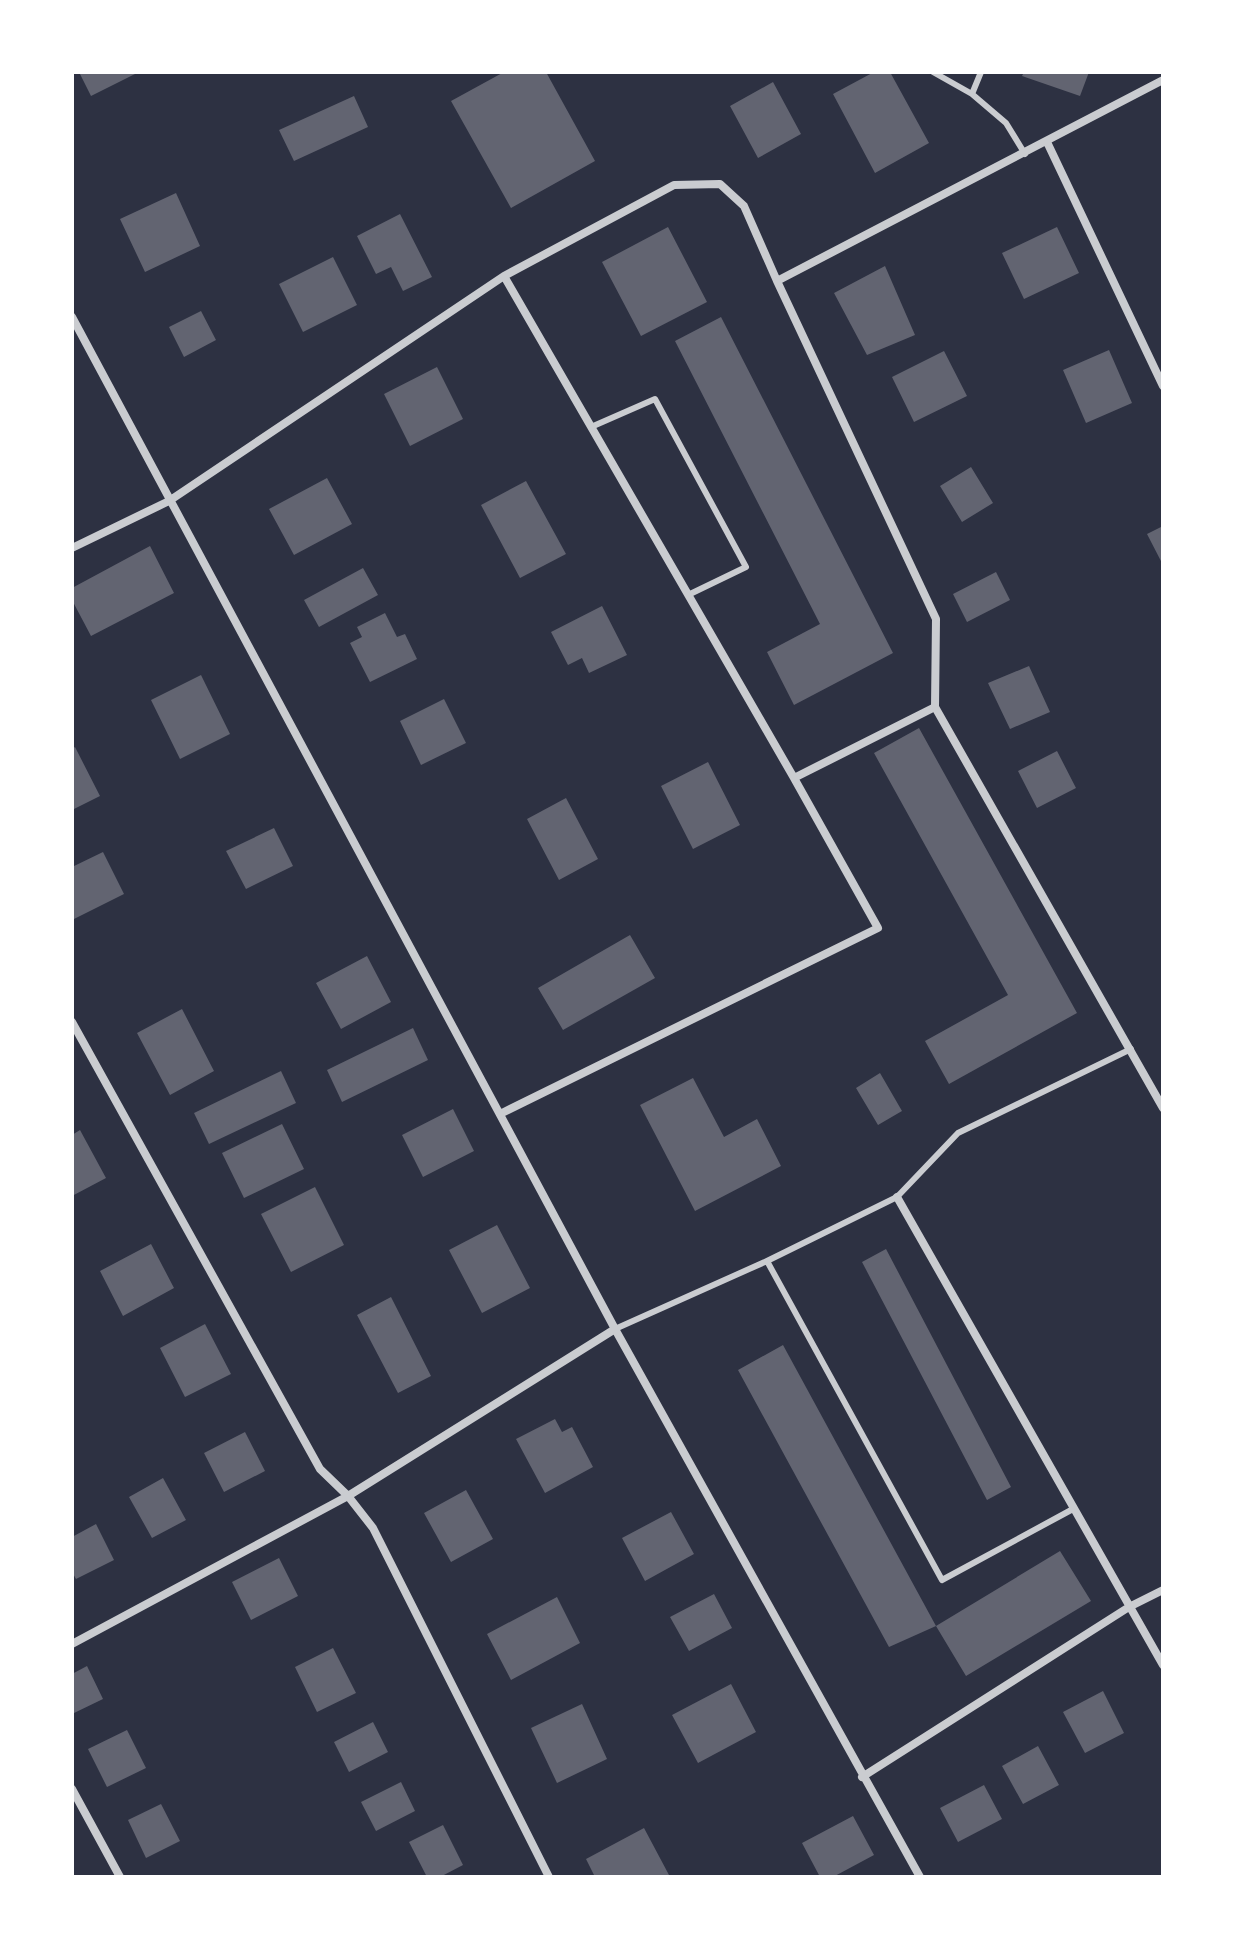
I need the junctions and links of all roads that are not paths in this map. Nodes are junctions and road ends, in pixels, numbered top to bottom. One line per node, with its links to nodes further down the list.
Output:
1 (933, 72): 4 (lane)
2 (981, 72): 4 (lane)
3 (1163, 80): 5 (street)
4 (972, 94): 6 (lane)
5 (1047, 142): 6 (street); 10 (street)
6 (1025, 154): 8 (street)
7 (504, 276): 8 (street); 11 (street); 12 (street)
8 (777, 281): 15 (street)
9 (72, 317): 12 (street)
10 (1163, 386)
11 (591, 427): 14 (street); 14 (lane)
12 (169, 501): 13 (street); 20 (street)
13 (72, 548)
14 (688, 595): 16 (street)
15 (935, 707): 16 (street); 18 (street)
16 (794, 778): 20 (street)
17 (72, 1022): 24 (street)
18 (1131, 1049): 19 (street); 21 (lane)
19 (1163, 1108)
20 (500, 1114): 23 (street)
21 (897, 1197): 22 (lane); 25 (street)
22 (767, 1261): 23 (lane); 25 (lane)
23 (615, 1329): 24 (street); 30 (street)
24 (348, 1496): 28 (street); 33 (street)
25 (1073, 1509): 27 (street)
26 (1163, 1590): 27 (street)
27 (1129, 1607): 29 (street); 30 (street)
28 (72, 1644)
29 (1163, 1665)
30 (862, 1777): 34 (street)
31 (72, 1789): 32 (street)
32 (120, 1877)
33 (549, 1877)
34 (920, 1877)

